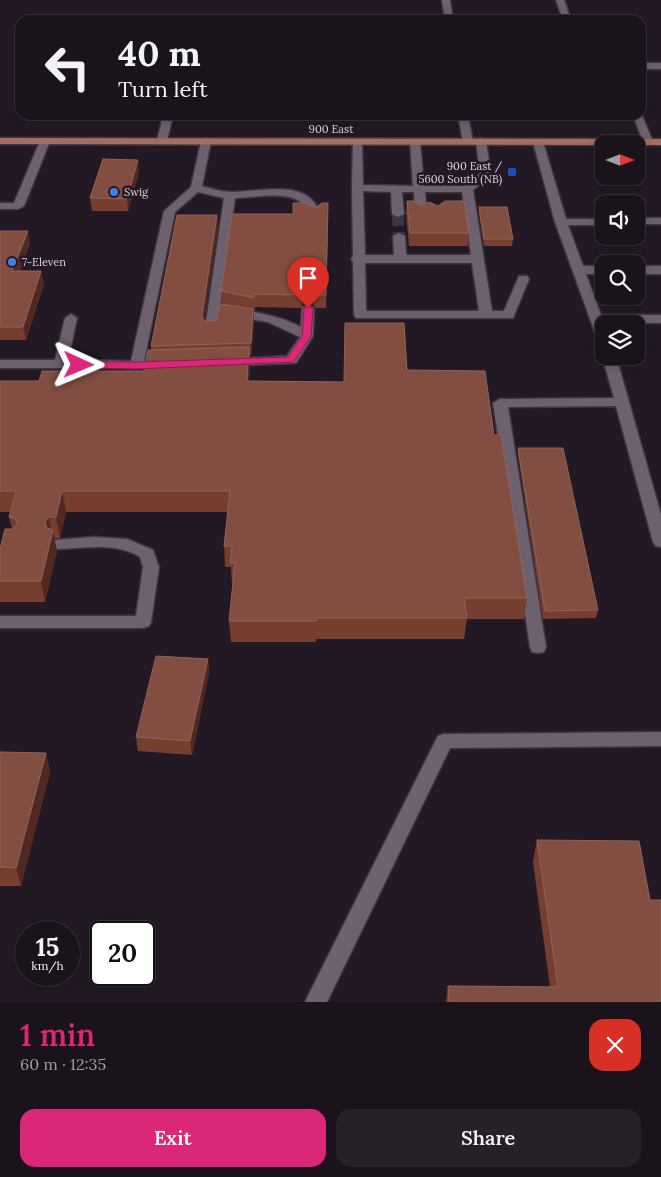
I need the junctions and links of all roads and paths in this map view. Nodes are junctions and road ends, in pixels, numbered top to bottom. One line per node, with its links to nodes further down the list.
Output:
1 (446, 0): 3 (lane)
2 (560, 0): 4 (lane)
3 (448, 15)
4 (565, 15)
5 (646, 66): 6 (lane)
6 (661, 66)
7 (167, 120): 12 (lane)
8 (465, 120): 16 (lane)
9 (640, 120): 18 (lane)
10 (0, 141): 11 (main road, 900 East)
11 (45, 141): 12 (main road, 900 East); 26 (lane)
12 (162, 141): 13 (main road, 900 East)
13 (206, 141): 14 (main road, 900 East); 20 (lane)
14 (357, 142): 15 (main road, 900 East); 21 (lane)
15 (415, 142): 16 (main road, 900 East); 23 (lane)
16 (474, 142): 17 (main road, 900 East); 24 (lane)
17 (538, 142): 18 (main road, 900 East); 30 (lane)
18 (648, 142): 19 (main road, 900 East)
19 (661, 142)
20 (196, 188): 25 (lane); 61 (lane)
21 (357, 188): 22 (lane); 37 (lane)
22 (396, 188): 23 (lane); 27 (lane)
23 (419, 189): 24 (lane); 28 (lane)
24 (467, 189): 41 (lane)
25 (230, 195): 29 (lane); 48 (lane)
26 (0, 206)
27 (398, 214)
28 (421, 214)
29 (314, 216)
30 (561, 222): 31 (lane); 42 (lane)
31 (595, 222)
32 (645, 222): 33 (lane)
33 (661, 222)
34 (399, 236): 38 (lane)
35 (425, 246): 39 (lane)
36 (440, 246): 40 (lane)
37 (358, 259): 38 (lane); 49 (lane)
38 (400, 259): 39 (lane)
39 (426, 259): 40 (lane)
40 (441, 259): 41 (lane)
41 (477, 260): 49 (lane)
42 (578, 270): 43 (lane); 50 (lane)
43 (595, 270)
44 (645, 270): 45 (lane)
45 (661, 270)
46 (523, 279): 49 (lane)
47 (308, 308): 55 (lane)
48 (214, 310): 54 (lane); 55 (lane)
49 (486, 315)
50 (595, 316)
51 (71, 318): 58 (lane)
52 (645, 319): 53 (lane)
53 (661, 319)
54 (211, 330)
55 (307, 336): 57 (lane)
56 (0, 364): 58 (lane)
57 (216, 364)
58 (60, 365): 61 (lane)
59 (177, 365): 61 (lane)
60 (612, 365): 62 (lane)
61 (137, 366)
62 (622, 402): 63 (lane); 66 (lane)
63 (661, 542)
64 (59, 544): 65 (lane)
65 (0, 622)
66 (538, 647)
67 (661, 739): 68 (lane)
68 (316, 1002)

